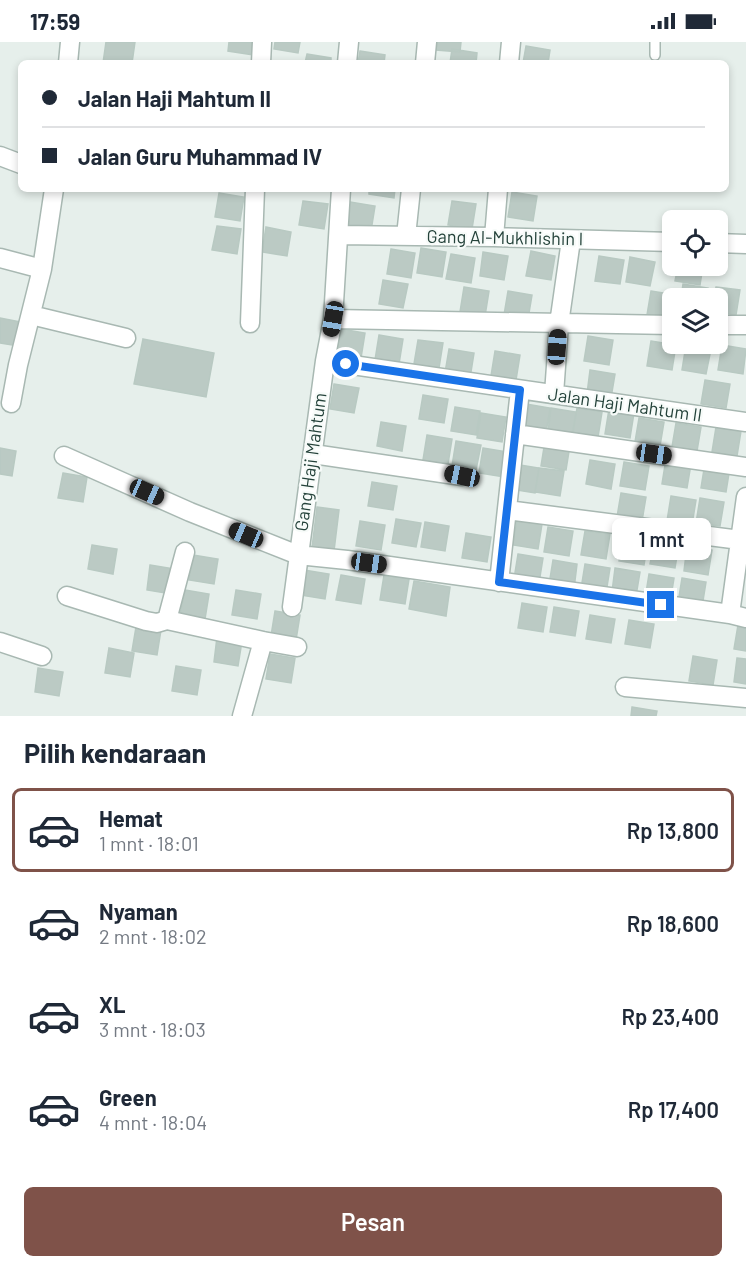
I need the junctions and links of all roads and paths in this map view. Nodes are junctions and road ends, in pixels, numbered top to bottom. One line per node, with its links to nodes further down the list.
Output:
1 (70, 42): 8 (street)
2 (262, 42): 9 (street)
3 (348, 42): 10 (street)
4 (427, 42): 11 (street)
5 (511, 42): 12 (street)
6 (655, 42): 7 (lane)
7 (655, 55)
8 (68, 60)
9 (261, 60)
10 (347, 60)
11 (425, 60)
12 (509, 60)
13 (0, 156): 14 (street)
14 (18, 163)
15 (54, 192): 28 (street)
16 (255, 192): 31 (street)
17 (341, 192): 20 (street, Gang Haji Mahtum)
18 (411, 192): 21 (street)
19 (498, 192): 22 (street)
20 (339, 235): 21 (street, Gang AI-Mukhlishin I); 30 (street, Gang Haji Mahtum)
21 (406, 236): 22 (street, Gang AI-Mukhlishin I)
22 (494, 237): 23 (street, Gang AI-Mukhlishin I)
23 (571, 240): 24 (street, Gang AI-Mukhlishin I); 32 (street)
24 (662, 242)
25 (728, 243): 26 (street)
26 (746, 244)
27 (0, 258): 28 (street)
28 (42, 269): 29 (street)
29 (31, 315): 36 (street); 40 (street)
30 (333, 319): 32 (street); 37 (street, Gang Haji Mahtum)
31 (250, 323)
32 (559, 324): 33 (street); 39 (street)
33 (662, 325)
34 (728, 325): 35 (street)
35 (746, 325)
36 (126, 338)
37 (325, 362): 38 (street, Jalan Haji Mahtum II); 43 (street, Gang Haji Mahtum)
38 (520, 390): 39 (street, Jalan Haji Mahtum II); 42 (street)
39 (554, 394): 41 (street, Jalan Haji Mahtum II)
40 (11, 403)
41 (746, 422)
42 (515, 434): 45 (street); 48 (street)
43 (313, 454): 46 (street); 51 (street, Gang Haji Mahtum)
44 (64, 456): 51 (street)
45 (746, 467)
46 (462, 476)
47 (746, 497): 49 (street)
48 (507, 510): 49 (street); 52 (street)
49 (740, 540): 55 (street)
50 (185, 552): 56 (street)
51 (298, 555): 52 (street); 54 (street, Gang Haji Mahtum)
52 (499, 582): 55 (street)
53 (67, 596): 56 (street)
54 (292, 607)
55 (738, 616)
56 (167, 620): 57 (street)
57 (263, 641): 59 (street); 63 (street)
58 (0, 642): 60 (street)
59 (297, 646)
60 (42, 656)
61 (625, 687): 62 (street)
62 (746, 698)
63 (242, 716)

